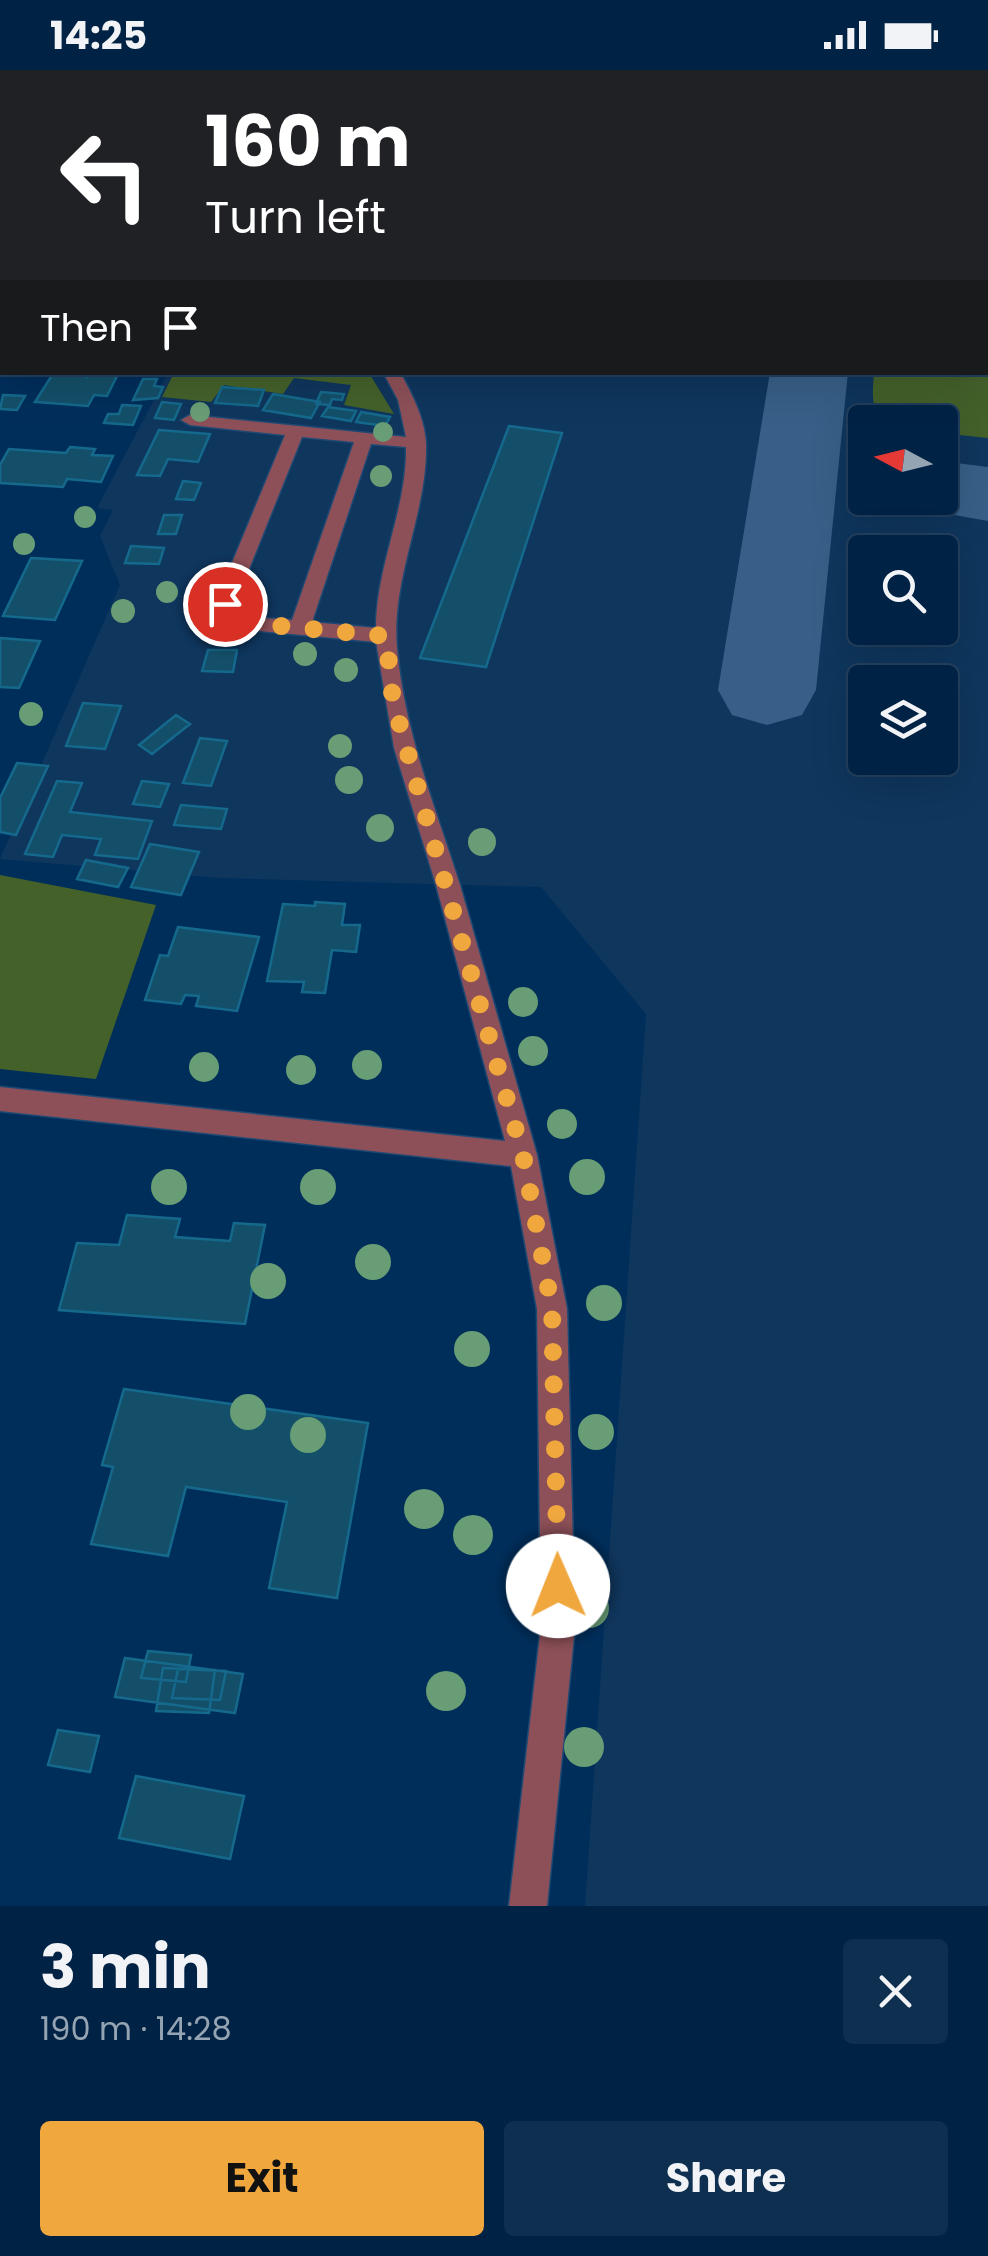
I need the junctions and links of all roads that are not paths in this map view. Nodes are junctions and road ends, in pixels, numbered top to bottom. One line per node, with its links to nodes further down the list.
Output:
1 (393, 375): 5 (street)
2 (190, 420): 3 (street)
3 (296, 431): 4 (street); 6 (street)
4 (364, 439): 5 (street); 6 (street)
5 (417, 444): 7 (street)
6 (300, 627): 7 (street)
7 (386, 636): 9 (street)
8 (0, 1099): 9 (street)
9 (523, 1155): 10 (street)
10 (528, 1906)

